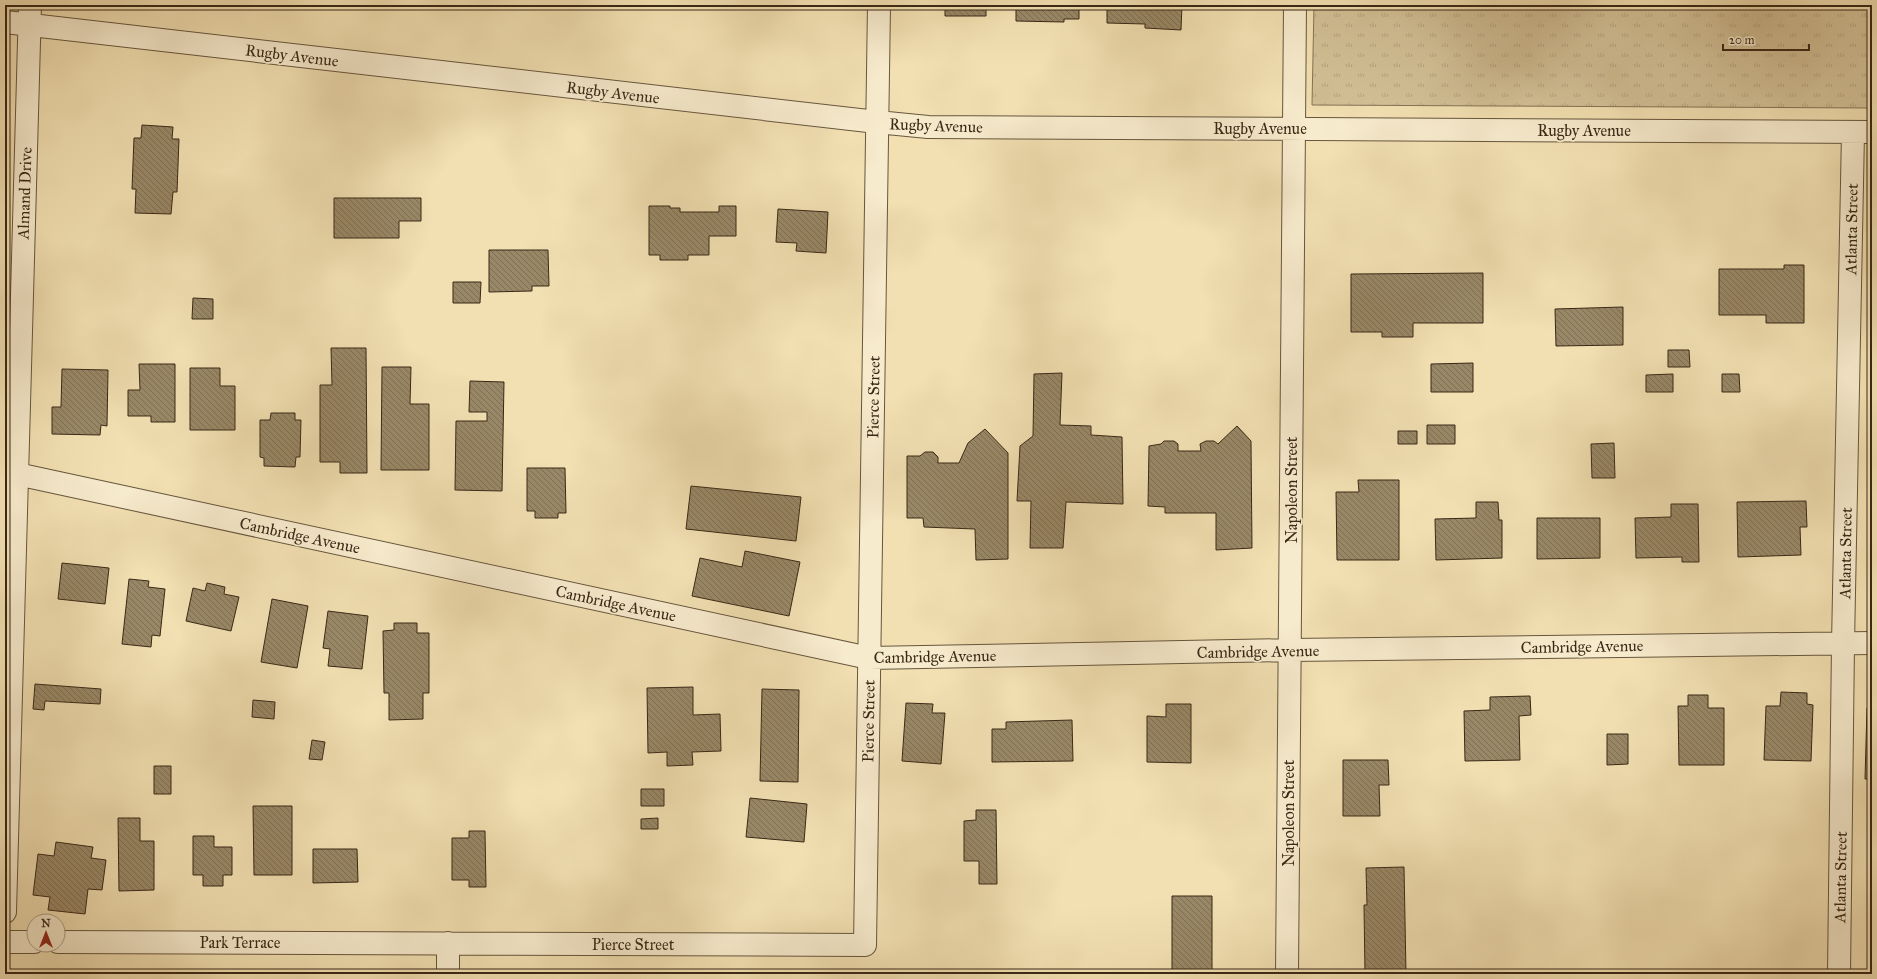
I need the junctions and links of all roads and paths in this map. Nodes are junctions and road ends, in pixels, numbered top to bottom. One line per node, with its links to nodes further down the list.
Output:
1 (879, 5): 7 (street, Pierce Street)
2 (1295, 5): 8 (street, Napoleon Street)
3 (1816, 5): 4 (path)
4 (1830, 5)
5 (30, 15): 6 (street, Rugby Avenue); 7 (street, Rugby Avenue); 10 (street, Almand Drive)
6 (5, 22)
7 (877, 122): 8 (street, Rugby Avenue); 15 (street, Pierce Street)
8 (1294, 128): 9 (street, Rugby Avenue); 14 (street, Napoleon Street)
9 (1863, 132): 13 (street, Atlanta Street)
10 (17, 474): 11 (street, Almand Drive); 15 (street, Cambridge Avenue)
11 (10, 498): 16 (street, Almand Drive)
12 (1872, 643): 13 (street, Cambridge Avenue)
13 (1843, 644): 14 (street, Cambridge Avenue); 24 (street, Atlanta Street)
14 (1290, 650): 15 (street, Cambridge Avenue); 23 (street, Napoleon Street)
15 (869, 658): 21 (street, Pierce Street)
16 (5, 912)
17 (5, 942): 18 (street)
18 (26, 942)
19 (66, 942): 20 (street, Park Terrace)
20 (422, 943): 21 (street, Pierce Street)
21 (448, 943): 22 (street)
22 (448, 974)
23 (1287, 974)
24 (1839, 974)

